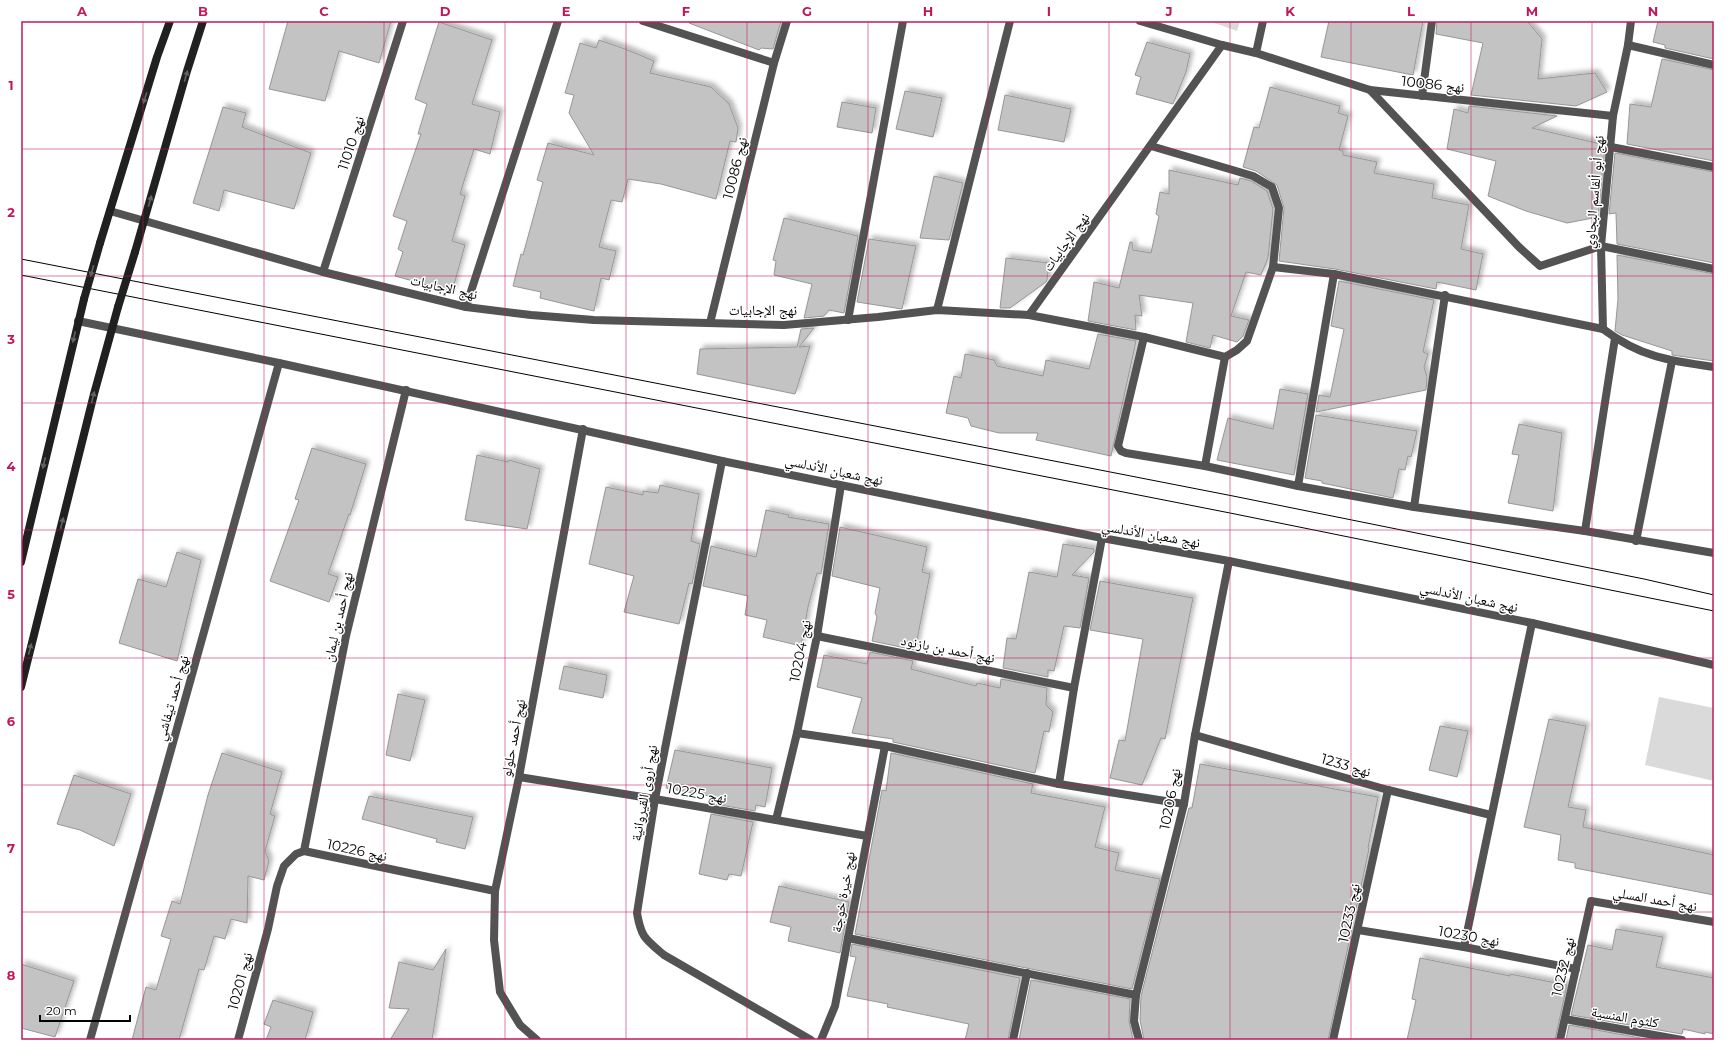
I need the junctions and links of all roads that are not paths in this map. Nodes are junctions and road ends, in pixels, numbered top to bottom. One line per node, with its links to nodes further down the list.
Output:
1 (170, 21): 24 (main road, one-way to 24)
2 (204, 21): 25 (main road, one-way to 2)
3 (403, 21): 29 (street, نهج 11010)
4 (558, 21): 32 (street)
5 (643, 21): 16 (street)
6 (787, 21): 16 (street, نهج 10086)
7 (903, 21): 35 (street)
8 (1010, 21): 33 (street)
9 (1140, 21): 13 (street)
10 (1263, 21): 15 (street)
11 (1432, 21): 19 (street)
12 (1631, 21): 14 (street, نهج أبو ألقاسم البجاوي)
13 (1222, 45): 15 (street); 21 (street, نهج الإجابيات)
14 (1628, 46): 17 (street); 20 (street, نهج أبو ألقاسم البجاوي)
15 (1256, 53): 18 (street, نهج 10086)
16 (774, 63): 37 (street, نهج 10086)
17 (1714, 65)
18 (1370, 90): 19 (street, نهج 10086); 26 (street)
19 (1422, 96): 20 (street, نهج 10086)
20 (1613, 116): 22 (street, نهج أبو ألقاسم البجاوي)
21 (1151, 146): 27 (street); 34 (street, نهج الإجابيات)
22 (1611, 147): 23 (street); 26 (street, نهج أبو ألقاسم البجاوي)
23 (1714, 167)
24 (110, 211): 25 (street, نهج الإجابيات); 36 (main road, one-way to 36, bridge)
25 (145, 220): 29 (street, نهج الإجابيات); 39 (main road, bridge)
26 (1601, 246): 28 (street); 38 (street, نهج أبو ألقاسم البجاوي)
27 (1273, 267): 30 (street); 42 (street)
28 (1714, 269)
29 (323, 272): 32 (street, نهج الإجابيات)
30 (1334, 274): 31 (street); 51 (street)
31 (1445, 296): 38 (street); 52 (street)
32 (466, 307): 37 (street, نهج الإجابيات)
33 (937, 310): 34 (street, نهج الإجابيات); 35 (street, نهج الإجابيات)
34 (1029, 315): 40 (street)
35 (848, 320): 37 (street, نهج الإجابيات)
36 (78, 321): 39 (street, نهج شعبان الأندلسي); 58 (main road, one-way to 58)
37 (710, 323)
38 (1603, 328): 41 (street)
39 (112, 329): 44 (street, نهج شعبان الأندلسي); 62 (main road, one-way to 39)
40 (1144, 337): 42 (street); 49 (street)
41 (1615, 338): 43 (street); 53 (street)
42 (1225, 357): 49 (street)
43 (1672, 361): 45 (street); 55 (street)
44 (279, 362): 46 (street, نهج شعبان الأندلسي); 86 (street, نهج أحمد تيفاشي)
45 (1714, 367)
46 (406, 390): 47 (street, نهج شعبان الأندلسي); 75 (street, نهج أحمد بن ليمان)
47 (583, 429): 48 (street, نهج شعبان الأندلسي); 67 (street, نهج أحمد حلولو)
48 (722, 461): 50 (street, نهج شعبان الأندلسي); 70 (street, نهج أروى القيروانية)
49 (1205, 466): 51 (street)
50 (841, 485): 54 (street, نهج شعبان الأندلسي); 60 (street, نهج 10204)
51 (1298, 486): 52 (street)
52 (1414, 506): 53 (street)
53 (1585, 532): 55 (street)
54 (1102, 538): 57 (street, نهج شعبان الأندلسي); 63 (street)
55 (1636, 541): 56 (street)
56 (1714, 553)
57 (1229, 561): 59 (street, نهج شعبان الأندلسي); 65 (street, نهج 10206)
58 (21, 562)
59 (1532, 623): 61 (street, نهج شعبان الأندلسي); 72 (street)
60 (817, 636): 63 (street, نهج أحمد بن بازنود); 64 (street, نهج 10204)
61 (1714, 665)
62 (21, 687)
63 (1074, 688): 68 (street)
64 (797, 733): 66 (street); 73 (street, نهج 10204)
65 (1194, 735): 69 (street, نهج 1233); 71 (street, نهج 10206)
66 (885, 746): 68 (street); 74 (street, نهج خيرة خوجة)
67 (519, 777): 70 (street, نهج 10225); 76 (street, نهج أحمد حلولو)
68 (1059, 784): 71 (street)
69 (1388, 790): 72 (street, نهج 1233); 79 (street, نهج 10233)
70 (655, 798): 73 (street, نهج 10225); 89 (street, نهج أروى القيروانية)
71 (1184, 804): 84 (street, نهج 10206)
72 (1490, 815): 81 (street)
73 (776, 820): 74 (street, نهج 10225)
74 (867, 836): 80 (street, نهج خيرة خوجة)
75 (304, 851): 76 (street, نهج 10226); 87 (street, نهج 10201)
76 (495, 891): 88 (street, نهج أحمد حلولو)
77 (1591, 901): 78 (street, نهج أحمد المسلي); 82 (street, نهج 10232)
78 (1714, 922)
79 (1358, 930): 81 (street, نهج 10230); 93 (street, نهج 10233)
80 (848, 938): 83 (street); 90 (street, نهج خيرة خوجة)
81 (1464, 948): 82 (street, نهج 10230)
82 (1576, 969): 85 (street, نهج 10232)
83 (1027, 973): 84 (street); 91 (street)
84 (1136, 995): 92 (street, نهج 10206)
85 (1565, 1019): 94 (street, نهج 10232); 95 (street, كلثوم المنسية)
86 (90, 1040)
87 (238, 1040)
88 (537, 1040)
89 (811, 1040)
90 (821, 1040)
91 (1013, 1040)
92 (1139, 1040)
93 (1333, 1040)
94 (1560, 1040)
95 (1682, 1040)

